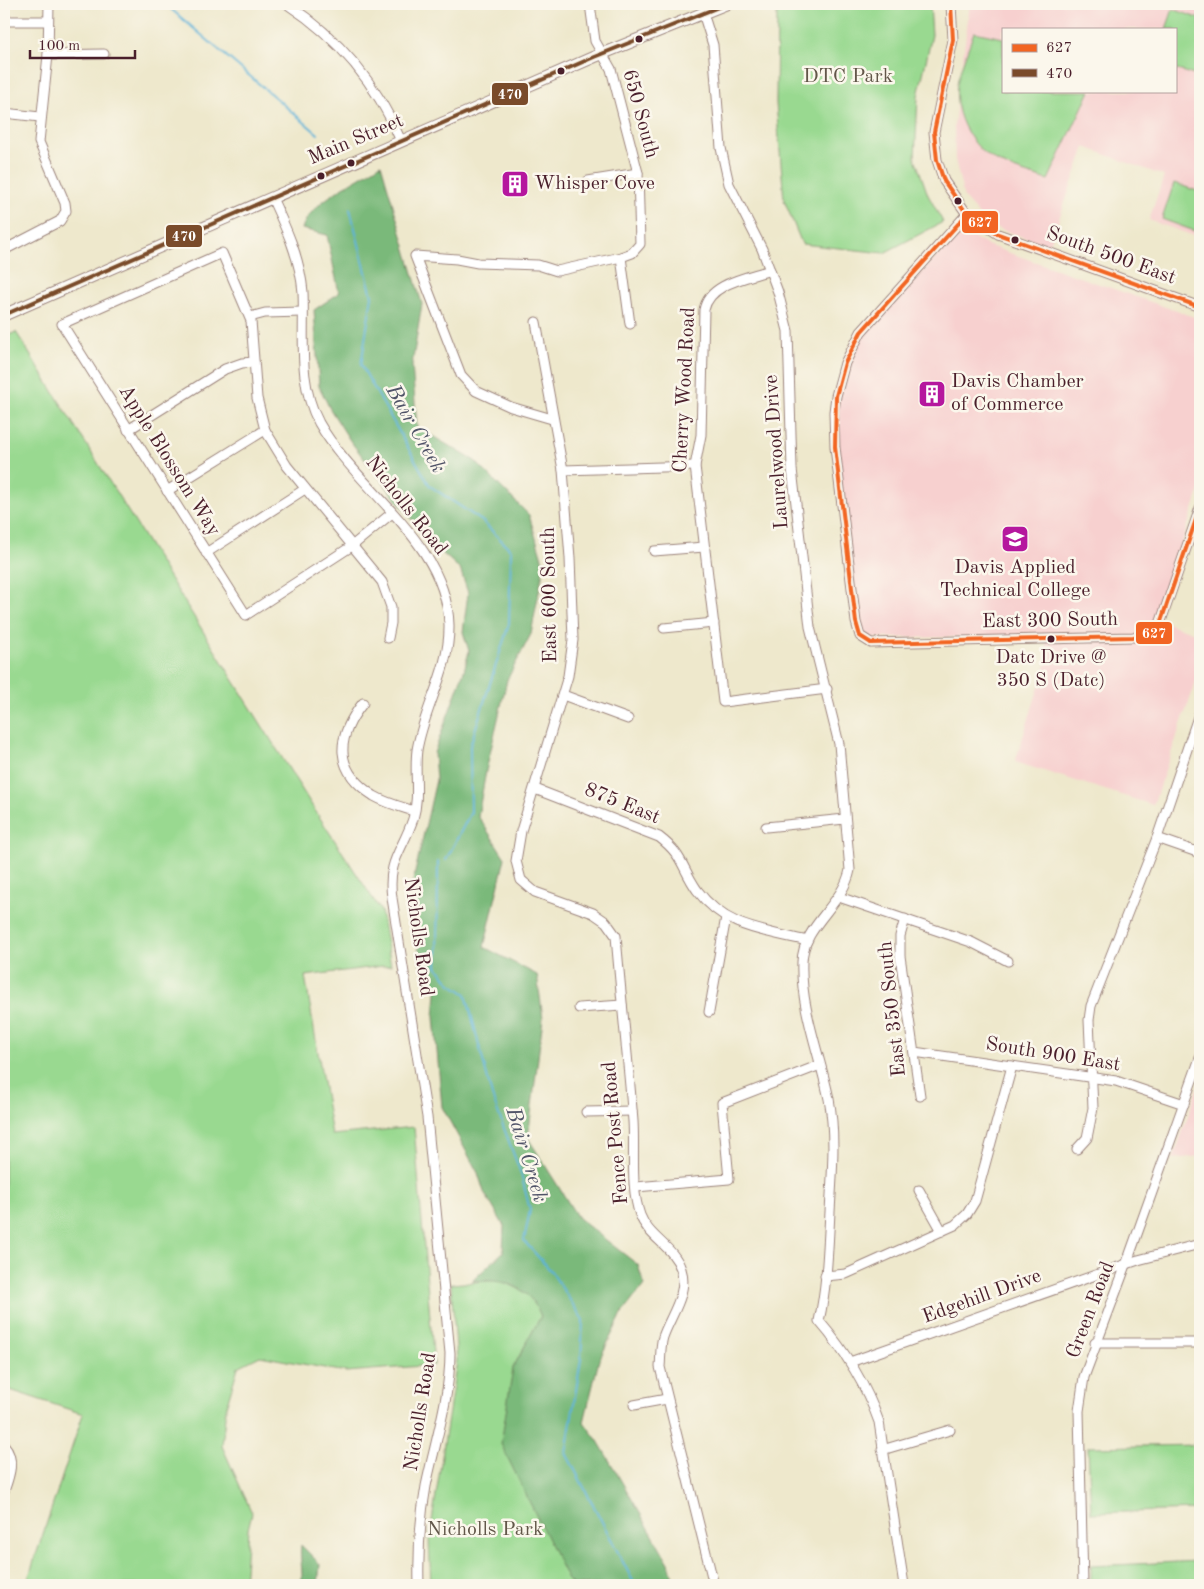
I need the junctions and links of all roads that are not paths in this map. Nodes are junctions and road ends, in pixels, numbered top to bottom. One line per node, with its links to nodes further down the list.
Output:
1 (49, 4): 8 (street)
2 (287, 4): 14 (street)
3 (590, 4): 10 (street, 650 South)
4 (726, 4): 6 (main road, Main Street)
5 (951, 4): 18 (street, South 500 East)
6 (703, 13): 10 (main road, Main Street); 21 (street, Laurelwood Drive)
7 (4, 21): 8 (street)
8 (48, 21): 11 (street)
9 (104, 54): 11 (street)
10 (603, 54): 14 (main road, Main Street); 15 (street, 650 South)
11 (48, 55): 13 (street)
12 (4, 113): 13 (street)
13 (40, 117): 19 (street)
14 (401, 141): 17 (main road, Main Street)
15 (638, 173): 16 (street); 20 (street, 650 South)
16 (588, 181)
17 (272, 198): 23 (street, Nicholls Road); 24 (main road, Main Street)
18 (967, 214): 22 (street, South 500 East); 36 (street, East 300 South)
19 (4, 250)
20 (621, 257): 27 (street); 29 (street)
21 (770, 270): 32 (street, Cherry Wood Road); 45 (street, Laurelwood Drive)
22 (1200, 307)
23 (302, 312): 25 (street); 37 (street, Nicholls Road)
24 (4, 315)
25 (250, 317): 28 (street); 30 (street, Apple Blossom Way)
26 (536, 322): 29 (street, East 600 South)
27 (630, 324)
28 (254, 362): 30 (street); 31 (street)
29 (552, 418): 33 (street, East 600 South)
30 (128, 430): 35 (street, Apple Blossom Way)
31 (265, 430): 34 (street); 35 (street)
32 (695, 466): 33 (street); 39 (street, Cherry Wood Road)
33 (563, 470): 46 (street, East 600 South)
34 (305, 489): 38 (street); 41 (street)
35 (167, 491): 41 (street, Apple Blossom Way)
36 (1200, 508)
37 (392, 513): 38 (street); 51 (street, Nicholls Road)
38 (352, 546): 41 (street, Apple Blossom Way); 44 (street)
39 (704, 547): 40 (street); 42 (street, Cherry Wood Road)
40 (654, 551)
41 (206, 553)
42 (714, 623): 43 (street); 45 (street, Cherry Wood Road)
43 (664, 628)
44 (388, 638)
45 (827, 689): 52 (street, Laurelwood Drive)
46 (563, 695): 49 (street); 50 (street, East 600 South)
47 (363, 703): 51 (street)
48 (1200, 712): 55 (street)
49 (628, 719)
50 (535, 789): 54 (street, East 600 South); 58 (street, 875 East)
51 (414, 812): 90 (street, Nicholls Road)
52 (845, 819): 53 (street); 57 (street, Laurelwood Drive)
53 (766, 826)
54 (521, 832): 62 (street, Fence Post Road)
55 (1157, 838): 56 (street); 69 (street)
56 (1200, 853)
57 (839, 896): 59 (street); 60 (street, Laurelwood Drive)
58 (726, 917): 60 (street, 875 East); 64 (street)
59 (905, 919): 61 (street); 65 (street, East 350 South)
60 (806, 941): 67 (street)
61 (1008, 961)
62 (622, 1005): 63 (street); 72 (street, Fence Post Road)
63 (580, 1008)
64 (709, 1012)
65 (914, 1052): 68 (street, South 900 East); 70 (street, East 350 South)
66 (1200, 1058): 71 (street, Green Road)
67 (820, 1065): 75 (street); 80 (street)
68 (1012, 1066): 69 (street, South 900 East); 77 (street)
69 (1091, 1077): 71 (street, South 900 East); 74 (street)
70 (920, 1096)
71 (1184, 1104): 79 (street, Green Road)
72 (632, 1111): 73 (street); 75 (street, Fence Post Road)
73 (586, 1112)
74 (1077, 1149)
75 (636, 1187): 84 (street, Fence Post Road)
76 (919, 1190): 77 (street)
77 (942, 1231): 80 (street)
78 (1200, 1244): 79 (street, Edgehill Drive)
79 (1126, 1265): 81 (street, Green Road); 83 (street, Edgehill Drive)
80 (825, 1276): 83 (street)
81 (1096, 1343): 82 (street); 93 (street, Green Road)
82 (1200, 1344)
83 (850, 1362): 88 (street)
84 (666, 1399): 85 (street); 91 (street, Fence Post Road)
85 (634, 1405)
86 (950, 1430): 88 (street)
87 (4, 1446): 89 (street)
88 (882, 1450): 92 (street)
89 (4, 1492)
90 (419, 1585)
91 (714, 1585)
92 (904, 1585)
93 (1083, 1585)

